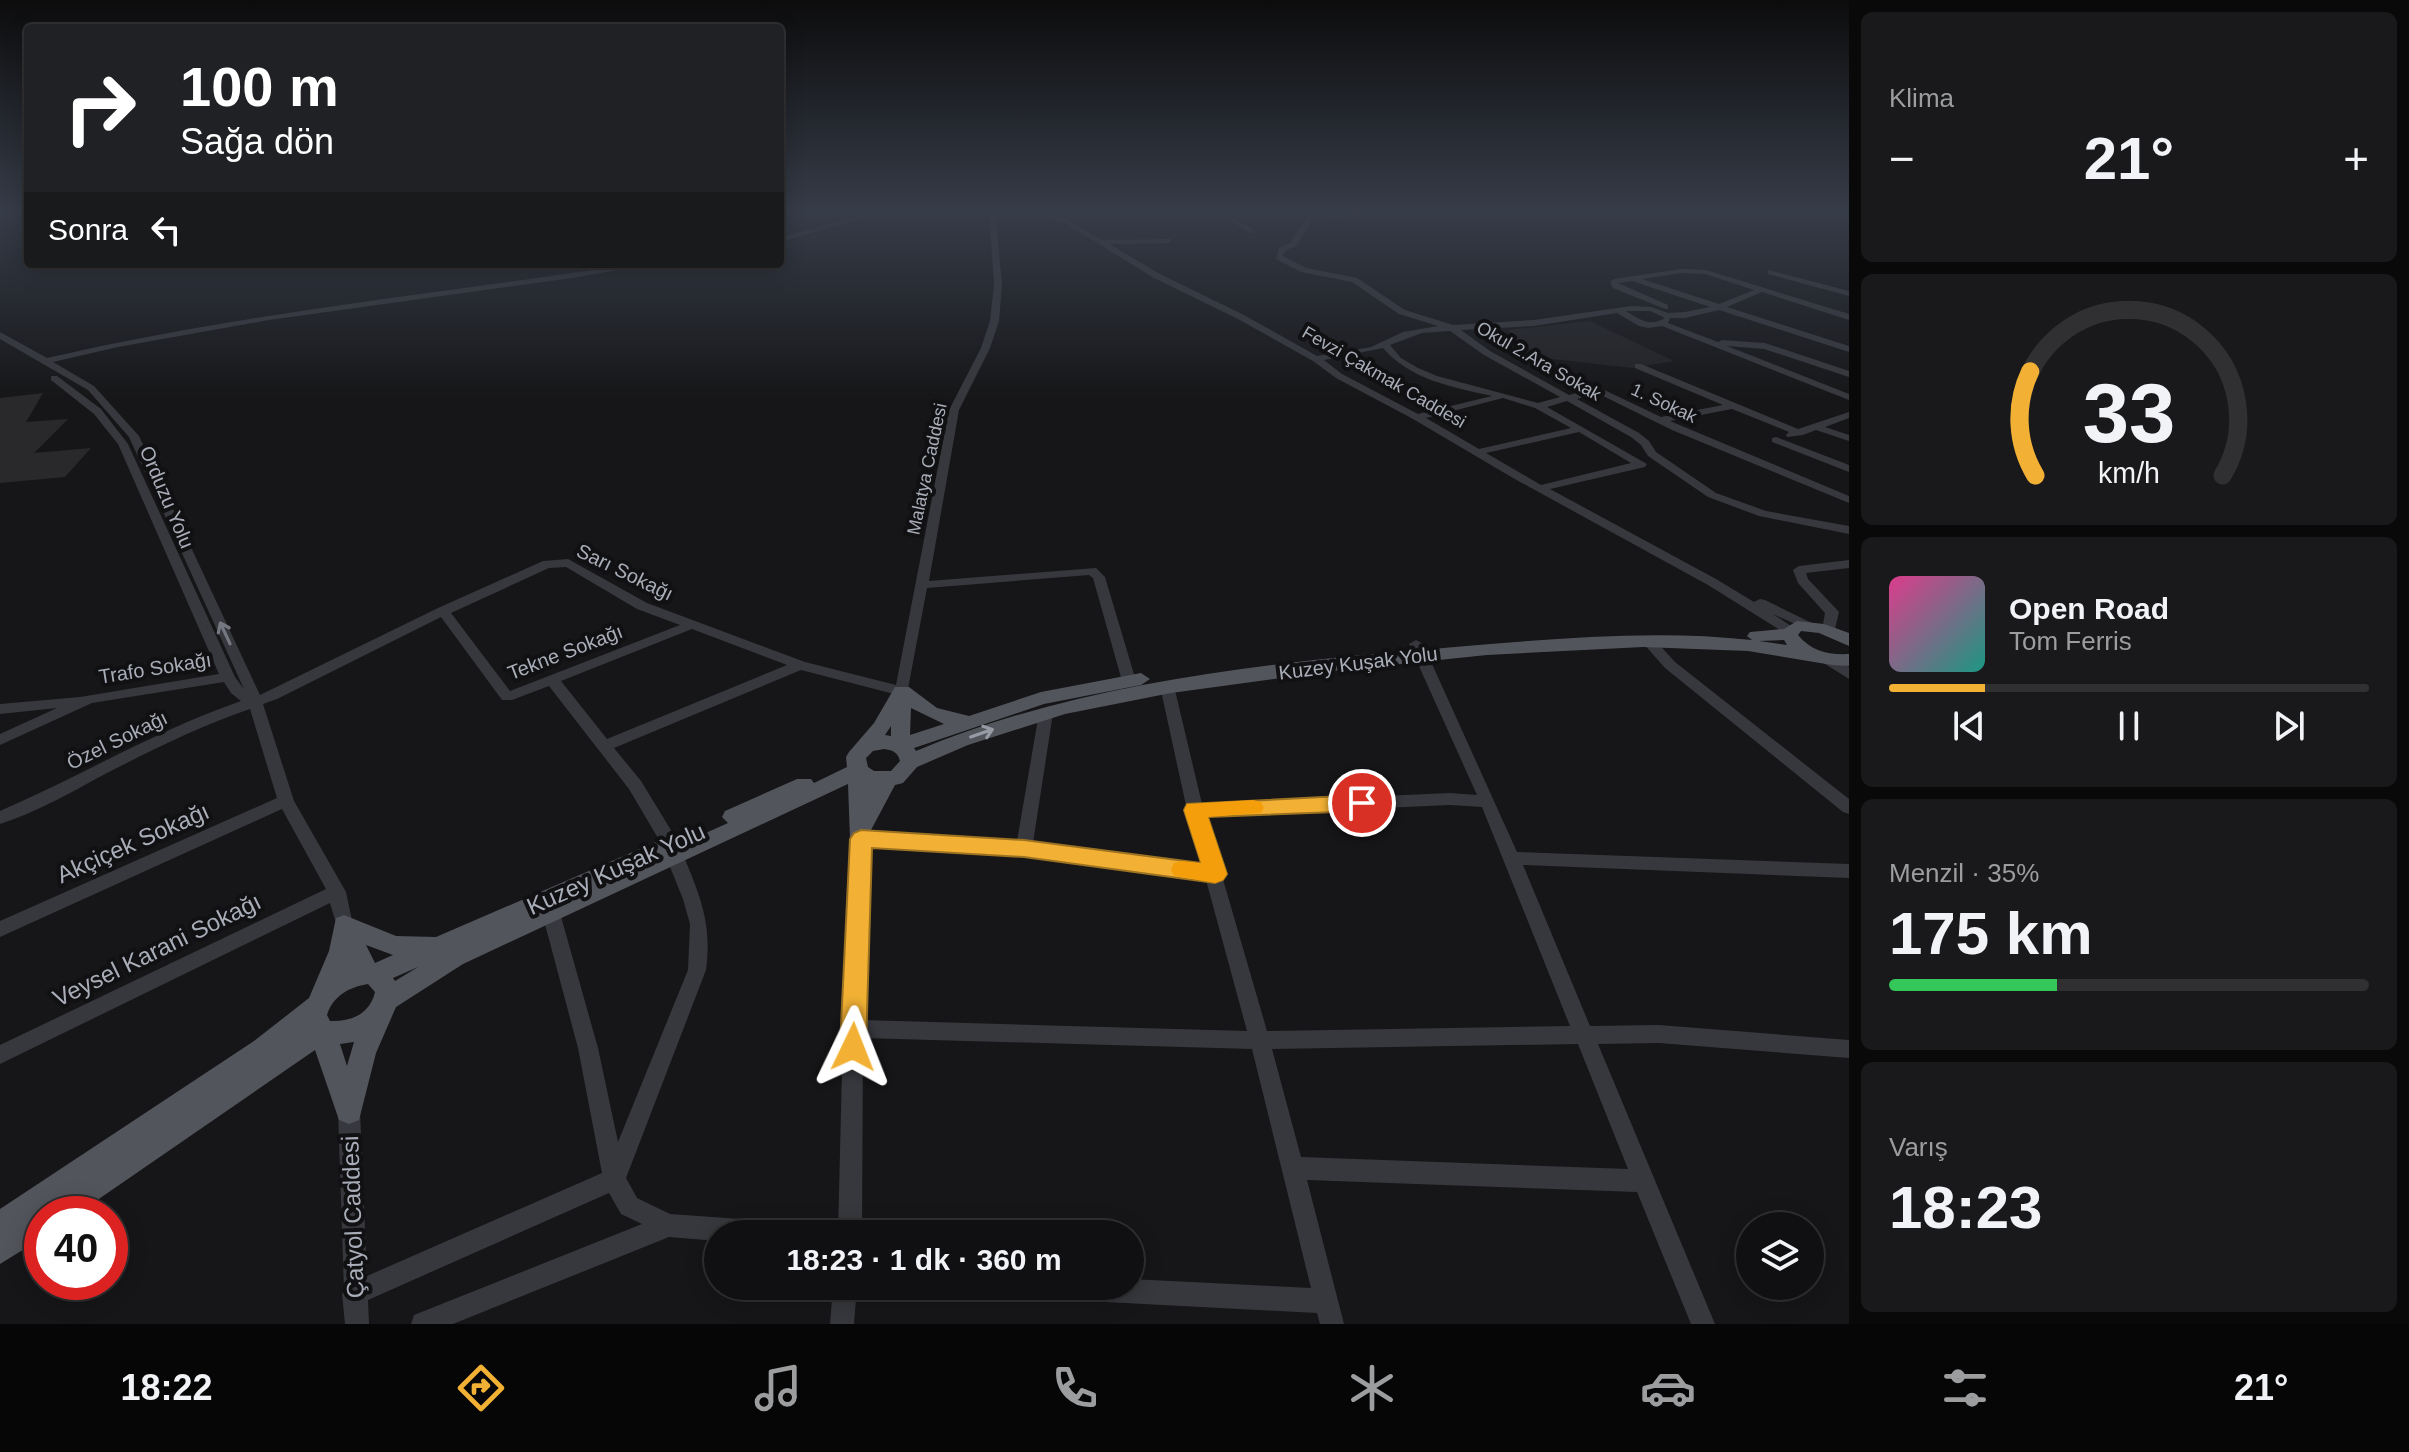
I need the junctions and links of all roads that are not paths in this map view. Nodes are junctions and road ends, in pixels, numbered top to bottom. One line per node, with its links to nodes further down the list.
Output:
1 (570, 275): 23 (street)
2 (994, 275): 47 (street, Malatya Caddesi)
3 (1155, 275): 22 (street, Fevzi Çakmak Caddesi)
4 (1328, 275): 16 (street, Okul 2.Ara Sokak)
5 (1664, 275): 8 (street)
6 (1715, 275): 9 (street)
7 (1781, 275): 10 (street)
8 (1634, 280): 11 (street); 13 (street)
9 (1760, 290): 11 (street); 14 (street)
10 (1849, 294)
11 (1719, 307): 13 (street); 21 (street)
12 (1619, 310): 15 (street); 15 (street); 16 (street)
13 (1685, 315): 15 (street)
14 (1849, 317)
15 (1665, 320): 19 (street)
16 (1452, 328): 20 (street); 27 (street, Okul 2.Ara Sokak)
17 (0, 335): 23 (street)
18 (0, 343): 58 (street, Orduzu Yolu)
19 (1713, 343): 25 (street); 28 (street)
20 (1385, 345): 22 (street); 26 (street)
21 (1849, 349)
22 (1316, 359): 32 (street, Fevzi Çakmak Caddesi)
23 (43, 362): 63 (street, one-way to 23)
24 (1638, 366): 29 (street)
25 (1849, 374)
26 (1501, 396): 30 (street); 32 (street)
27 (1568, 396): 30 (street); 33 (street, 1. Sokak); 39 (street, Okul 2.Ara Sokak)
28 (1849, 397)
29 (1736, 405): 33 (street); 36 (street)
30 (1538, 406): 35 (street)
31 (1849, 415): 34 (street)
32 (1417, 417): 38 (street, Fevzi Çakmak Caddesi)
33 (1660, 420): 43 (street, 1. Sokak)
34 (1817, 427): 36 (street); 37 (street)
35 (1578, 429): 38 (street); 40 (street)
36 (1799, 433): 41 (street)
37 (1849, 438)
38 (1479, 452): 42 (street, Fevzi Çakmak Caddesi)
39 (1652, 454): 40 (street); 44 (street, Okul 2.Ara Sokak)
40 (1641, 465): 42 (street)
41 (1849, 469)
42 (1542, 488): 46 (street, Fevzi Çakmak Caddesi)
43 (1849, 500)
44 (1849, 530)
45 (1849, 564): 51 (street)
46 (1712, 582): 50 (street); 51 (street)
47 (921, 585): 60 (street); 62 (street, Malatya Caddesi)
48 (443, 611): 49 (street, Sarı Sokağı); 59 (street, Tekne Sokağı); 63 (street, Sarı Sokağı)
49 (691, 625): 56 (street, Sarı Sokağı); 59 (street, Tekne Sokağı)
50 (1789, 632): 51 (main road, Kuzey Kuşak Yolu); 53 (main road, Kuzey Kuşak Yolu); 54 (main road)
51 (1835, 633)
52 (1649, 642): 53 (main road, Kuzey Kuşak Yolu); 54 (main road, Kuzey Kuşak Yolu); 77 (street)
53 (1418, 649): 60 (main road, Kuzey Kuşak Yolu); 61 (main road, Kuzey Kuşak Yolu); 76 (street)
54 (1822, 658): 55 (main road, Kuzey Kuşak Yolu); 57 (street)
55 (1849, 660)
56 (800, 665): 62 (street, Sarı Sokağı); 69 (street)
57 (1849, 674)
58 (228, 677): 63 (street, Orduzu Yolu); 64 (street, Trafo Sokağı)
59 (552, 680): 69 (street)
60 (1129, 681): 67 (main road, Kuzey Kuşak Yolu)
61 (1167, 686): 66 (main road, Kuzey Kuşak Yolu); 78 (street)
62 (902, 691): 67 (main road); 70 (main road); 71 (main road)
63 (254, 705): 75 (street); 79 (street, Özel Sokağı)
64 (68, 706): 65 (street, Trafo Sokağı); 68 (street)
65 (0, 709)
66 (1046, 713): 70 (main road, Kuzey Kuşak Yolu, one-way to 66); 81 (street)
67 (967, 721): 70 (main road, Kuzey Kuşak Yolu)
68 (0, 740)
69 (605, 746): 82 (street)
70 (905, 754): 71 (main road); 72 (main road)
71 (859, 758): 72 (main road); 73 (main road, Kuzey Kuşak Yolu); 74 (main road); 82 (main road, Kuzey Kuşak Yolu)
72 (887, 780): 80 (main road)
73 (829, 783): 74 (main road); 82 (main road, Kuzey Kuşak Yolu)
74 (860, 794): 80 (main road)
75 (286, 801): 86 (street); 89 (street, Akçiçek Sokağı)
76 (1488, 802): 78 (street); 83 (street)
77 (1849, 808)
78 (1195, 810): 85 (street)
79 (0, 818)
80 (861, 839): 81 (street); 94 (street)
81 (1024, 848): 85 (street)
82 (673, 851): 87 (main road, Kuzey Kuşak Yolu); 90 (main road, Kuzey Kuşak Yolu); 101 (street)
83 (1512, 858): 84 (street); 95 (street)
84 (1849, 871)
85 (1215, 874): 96 (street)
86 (337, 892): 88 (street); 98 (street, Veysel Karani Sokağı)
87 (551, 913): 92 (main road, Kuzey Kuşak Yolu); 101 (street)
88 (344, 925): 90 (main road); 91 (main road); 93 (main road)
89 (0, 929)
90 (444, 946): 91 (main road, Kuzey Kuşak Yolu)
91 (371, 975): 92 (main road); 93 (main road, Kuzey Kuşak Yolu)
92 (382, 1008): 93 (main road, Kuzey Kuşak Yolu); 99 (main road)
93 (320, 1011): 99 (main road); 103 (main road); 106 (main road)
94 (853, 1029): 96 (street); 104 (street)
95 (1582, 1035): 96 (street); 97 (street); 102 (street)
96 (1260, 1040): 100 (street)
97 (1849, 1049)
98 (0, 1055)
99 (349, 1111): 110 (street, Çatyol Caddesi)
100 (1293, 1168): 102 (street); 113 (street)
101 (614, 1179): 105 (street); 110 (street)
102 (1642, 1181): 117 (street)
103 (75, 1196)
104 (850, 1220)
105 (669, 1225): 107 (street); 115 (street)
106 (0, 1226)
107 (704, 1228)
108 (24, 1232): 109 (main road)
109 (0, 1249)
110 (354, 1294): 114 (street, Çatyol Caddesi)
111 (1144, 1296): 113 (street)
112 (844, 1300): 116 (street)
113 (1330, 1313)
114 (357, 1324)
115 (423, 1324)
116 (842, 1324)
117 (1703, 1324)

